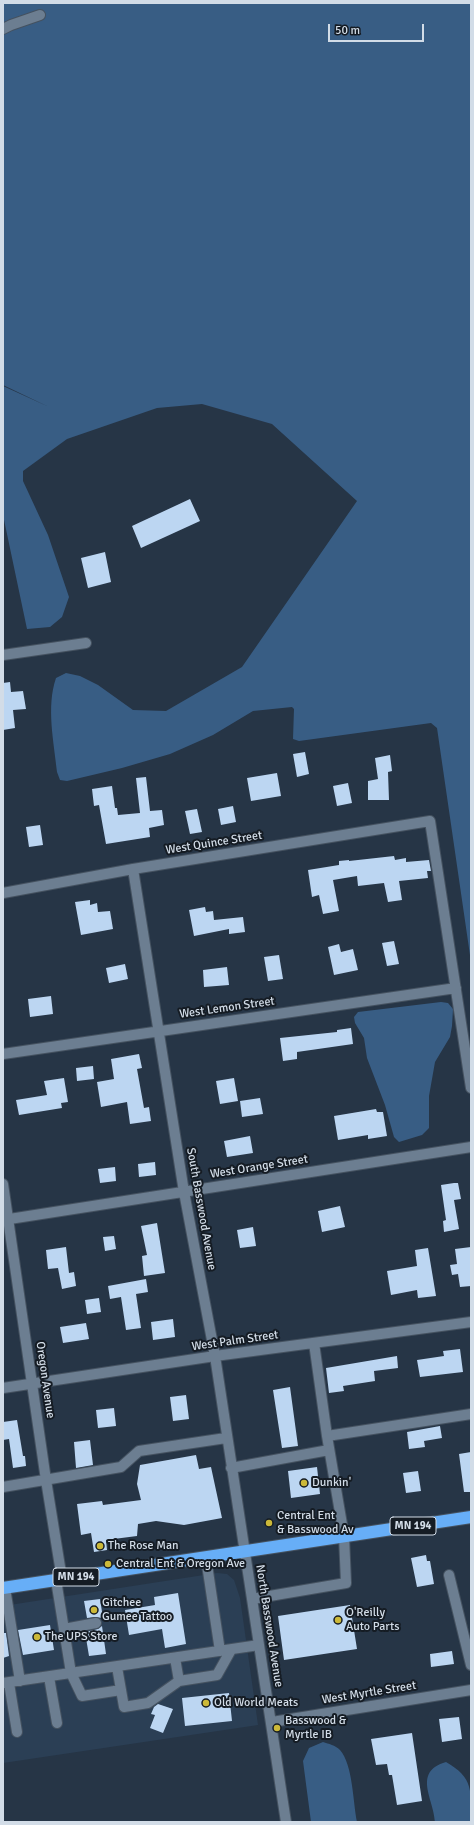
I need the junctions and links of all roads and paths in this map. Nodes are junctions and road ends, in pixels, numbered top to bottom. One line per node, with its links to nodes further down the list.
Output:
1 (40, 15): 2 (street)
2 (3, 29)
3 (86, 644): 4 (street)
4 (3, 655)
5 (133, 869): 6 (street, West Quince Street); 7 (street, West Quince Street); 8 (street, South Basswood Avenue)
6 (3, 892)
7 (456, 988): 8 (street, West Lemon Street); 10 (street)
8 (158, 1032): 9 (street, West Lemon Street); 13 (street, South Basswood Avenue)
9 (3, 1054)
10 (471, 1088)
11 (471, 1147): 13 (street, West Orange Street)
12 (3, 1184): 14 (street, Oregon Avenue)
13 (184, 1192): 14 (street, West Orange Street); 17 (street, South Basswood Avenue)
14 (5, 1220): 18 (street, Oregon Avenue)
15 (471, 1322): 16 (street, West Palm Street)
16 (314, 1343): 17 (street, West Palm Street); 21 (street)
17 (215, 1356): 18 (street, West Palm Street); 22 (street, South Basswood Avenue)
18 (32, 1384): 19 (street, West Palm Street); 25 (street, Oregon Avenue)
19 (3, 1388)
20 (471, 1414): 21 (street)
21 (327, 1436): 23 (street)
22 (226, 1438): 24 (street, South Basswood Avenue); 25 (street)
23 (329, 1450): 24 (street); 28 (street)
24 (231, 1468): 29 (street, South Basswood Avenue)
25 (46, 1480): 26 (street); 32 (street, Oregon Avenue)
26 (3, 1487)
27 (471, 1517): 28 (highway, MN 194)
28 (344, 1536): 29 (highway, MN 194); 34 (street)
29 (245, 1552): 30 (highway, MN 194); 34 (street, North Basswood Avenue)
30 (206, 1558): 32 (highway, MN 194); 39 (street)
31 (449, 1575): 41 (street)
32 (59, 1580): 33 (highway, MN 194); 36 (street, Oregon Avenue)
33 (4, 1588): 45 (street)
34 (252, 1599): 37 (street, North Basswood Avenue)
35 (96, 1624): 36 (street)
36 (64, 1629): 43 (street, Oregon Avenue)
37 (259, 1645): 38 (street); 50 (street, North Basswood Avenue)
38 (231, 1650): 39 (street); 46 (street)
39 (220, 1651): 40 (street)
40 (175, 1658): 42 (street); 46 (street)
41 (471, 1665)
42 (117, 1667): 43 (street); 48 (street)
43 (71, 1673): 44 (street); 48 (street, Oregon Avenue)
44 (49, 1677): 45 (street); 51 (street)
45 (20, 1681): 47 (street)
46 (179, 1681): 48 (street)
47 (6, 1683): 52 (street)
48 (121, 1690)
49 (471, 1690): 50 (street, West Myrtle Street)
50 (272, 1722): 53 (street, North Basswood Avenue)
51 (57, 1723)
52 (17, 1732)
53 (286, 1822)

